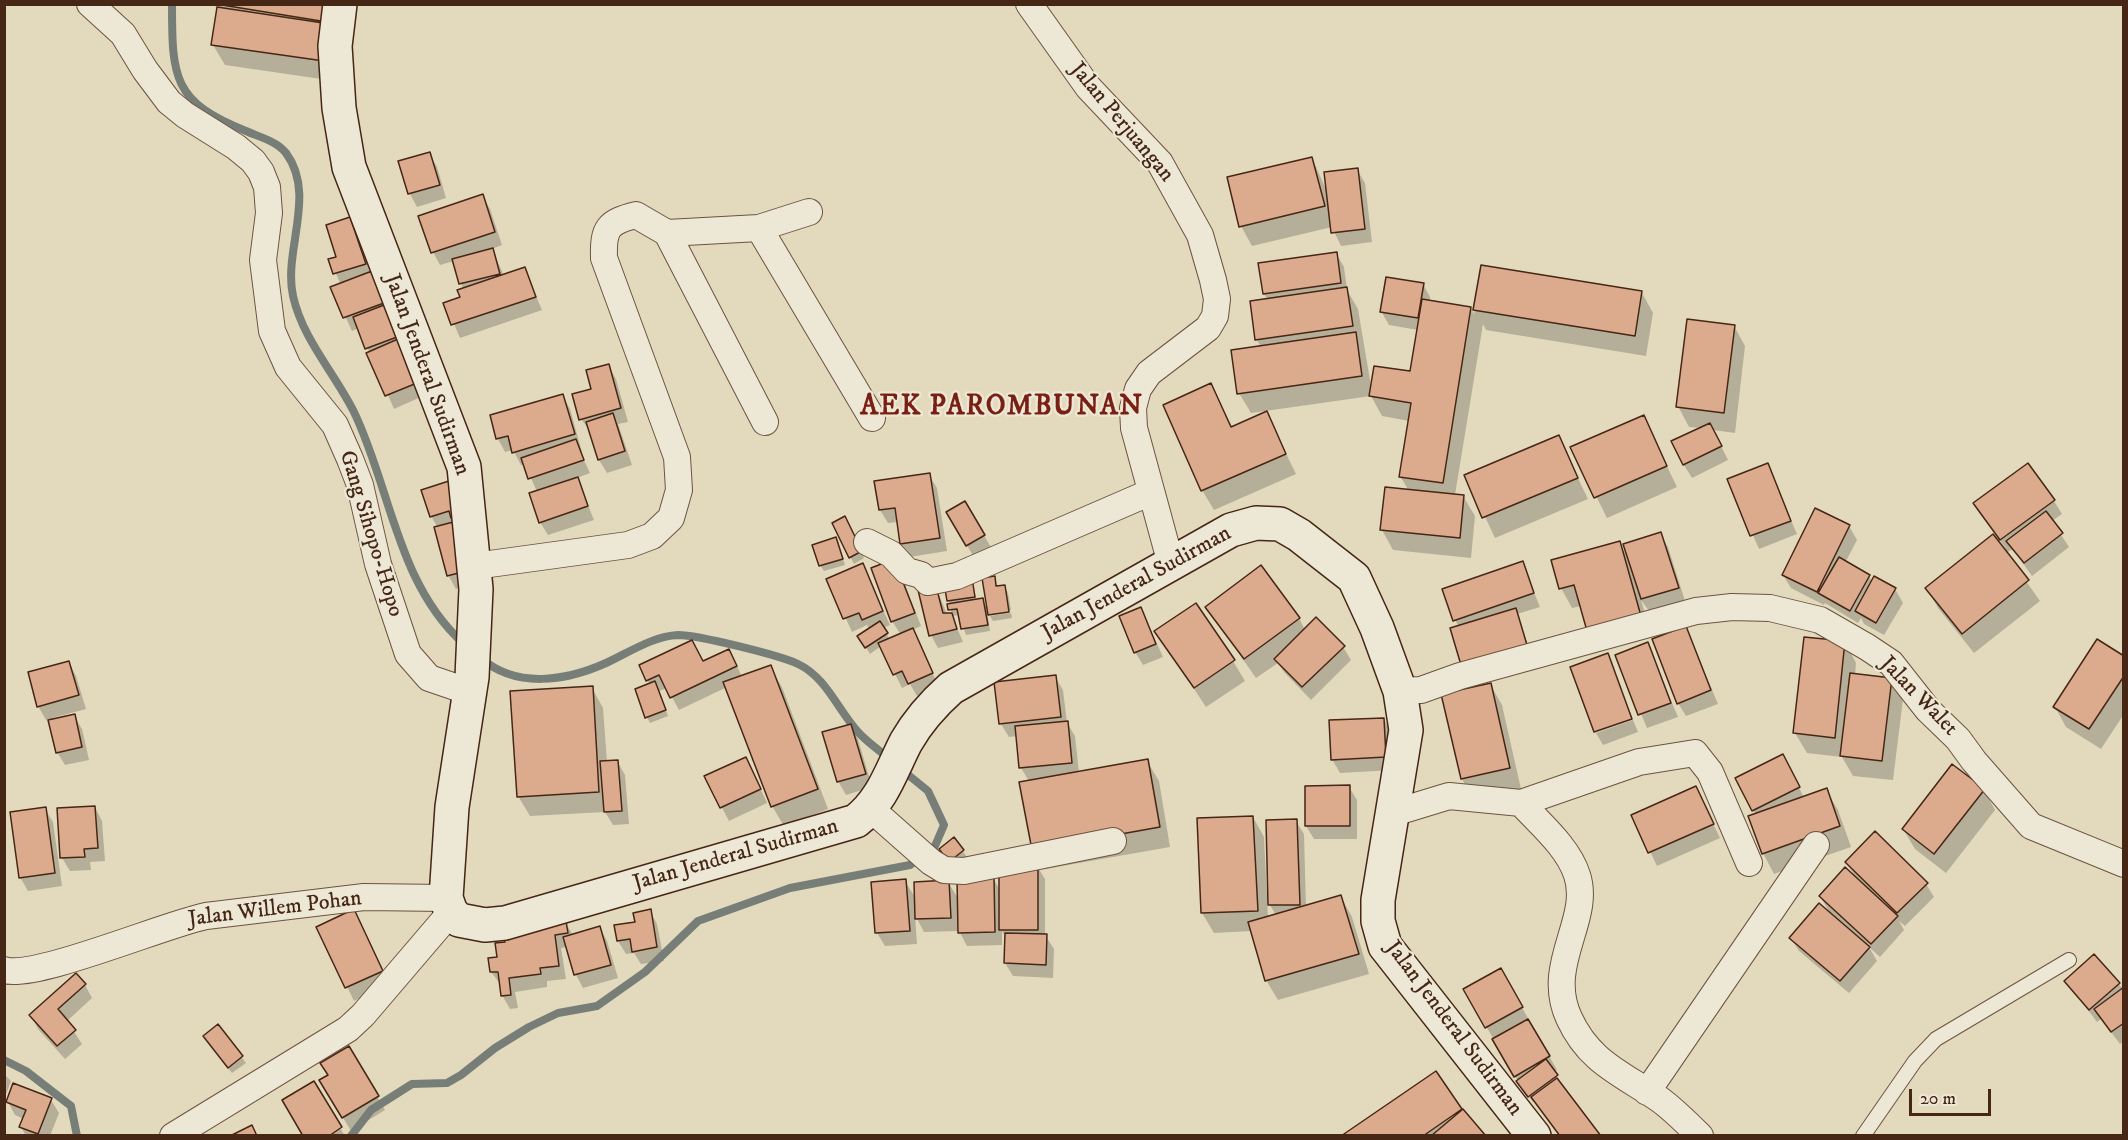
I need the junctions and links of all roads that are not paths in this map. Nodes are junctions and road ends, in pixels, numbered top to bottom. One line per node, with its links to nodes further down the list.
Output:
1 (340, 4): 12 (main road, Jalan Jenderal Sudirman)
2 (1029, 4): 9 (street, Jalan Perjuangan)
3 (104, 9): 13 (street, Gang Sihopo-Hopo)
4 (809, 212): 5 (street)
5 (759, 228): 6 (street); 7 (street)
6 (667, 233): 8 (street); 12 (street)
7 (872, 418)
8 (765, 422)
9 (1151, 492): 10 (street); 11 (street, Jalan Perjuangan)
10 (867, 542)
11 (1171, 564): 14 (main road, Jalan Jenderal Sudirman); 15 (main road, Jalan Jenderal Sudirman)
12 (476, 578): 13 (main road, Jalan Jenderal Sudirman)
13 (471, 685): 22 (main road, Jalan Jenderal Sudirman)
14 (1400, 691): 17 (main road, Jalan Jenderal Sudirman); 21 (street, Jalan Walet)
15 (877, 800): 18 (street); 22 (main road, Jalan Jenderal Sudirman)
16 (1521, 803): 17 (street); 20 (street); 25 (street)
17 (1390, 814): 27 (main road, Jalan Jenderal Sudirman)
18 (1113, 841)
19 (1816, 845): 25 (street)
20 (1749, 863)
21 (2124, 864)
22 (449, 905): 24 (street, Jalan Willem Pohan); 26 (street)
23 (2069, 960): 29 (lane)
24 (4, 970)
25 (1647, 1092): 28 (street)
26 (173, 1136)
27 (1534, 1136)
28 (1700, 1136)
29 (1863, 1136)

